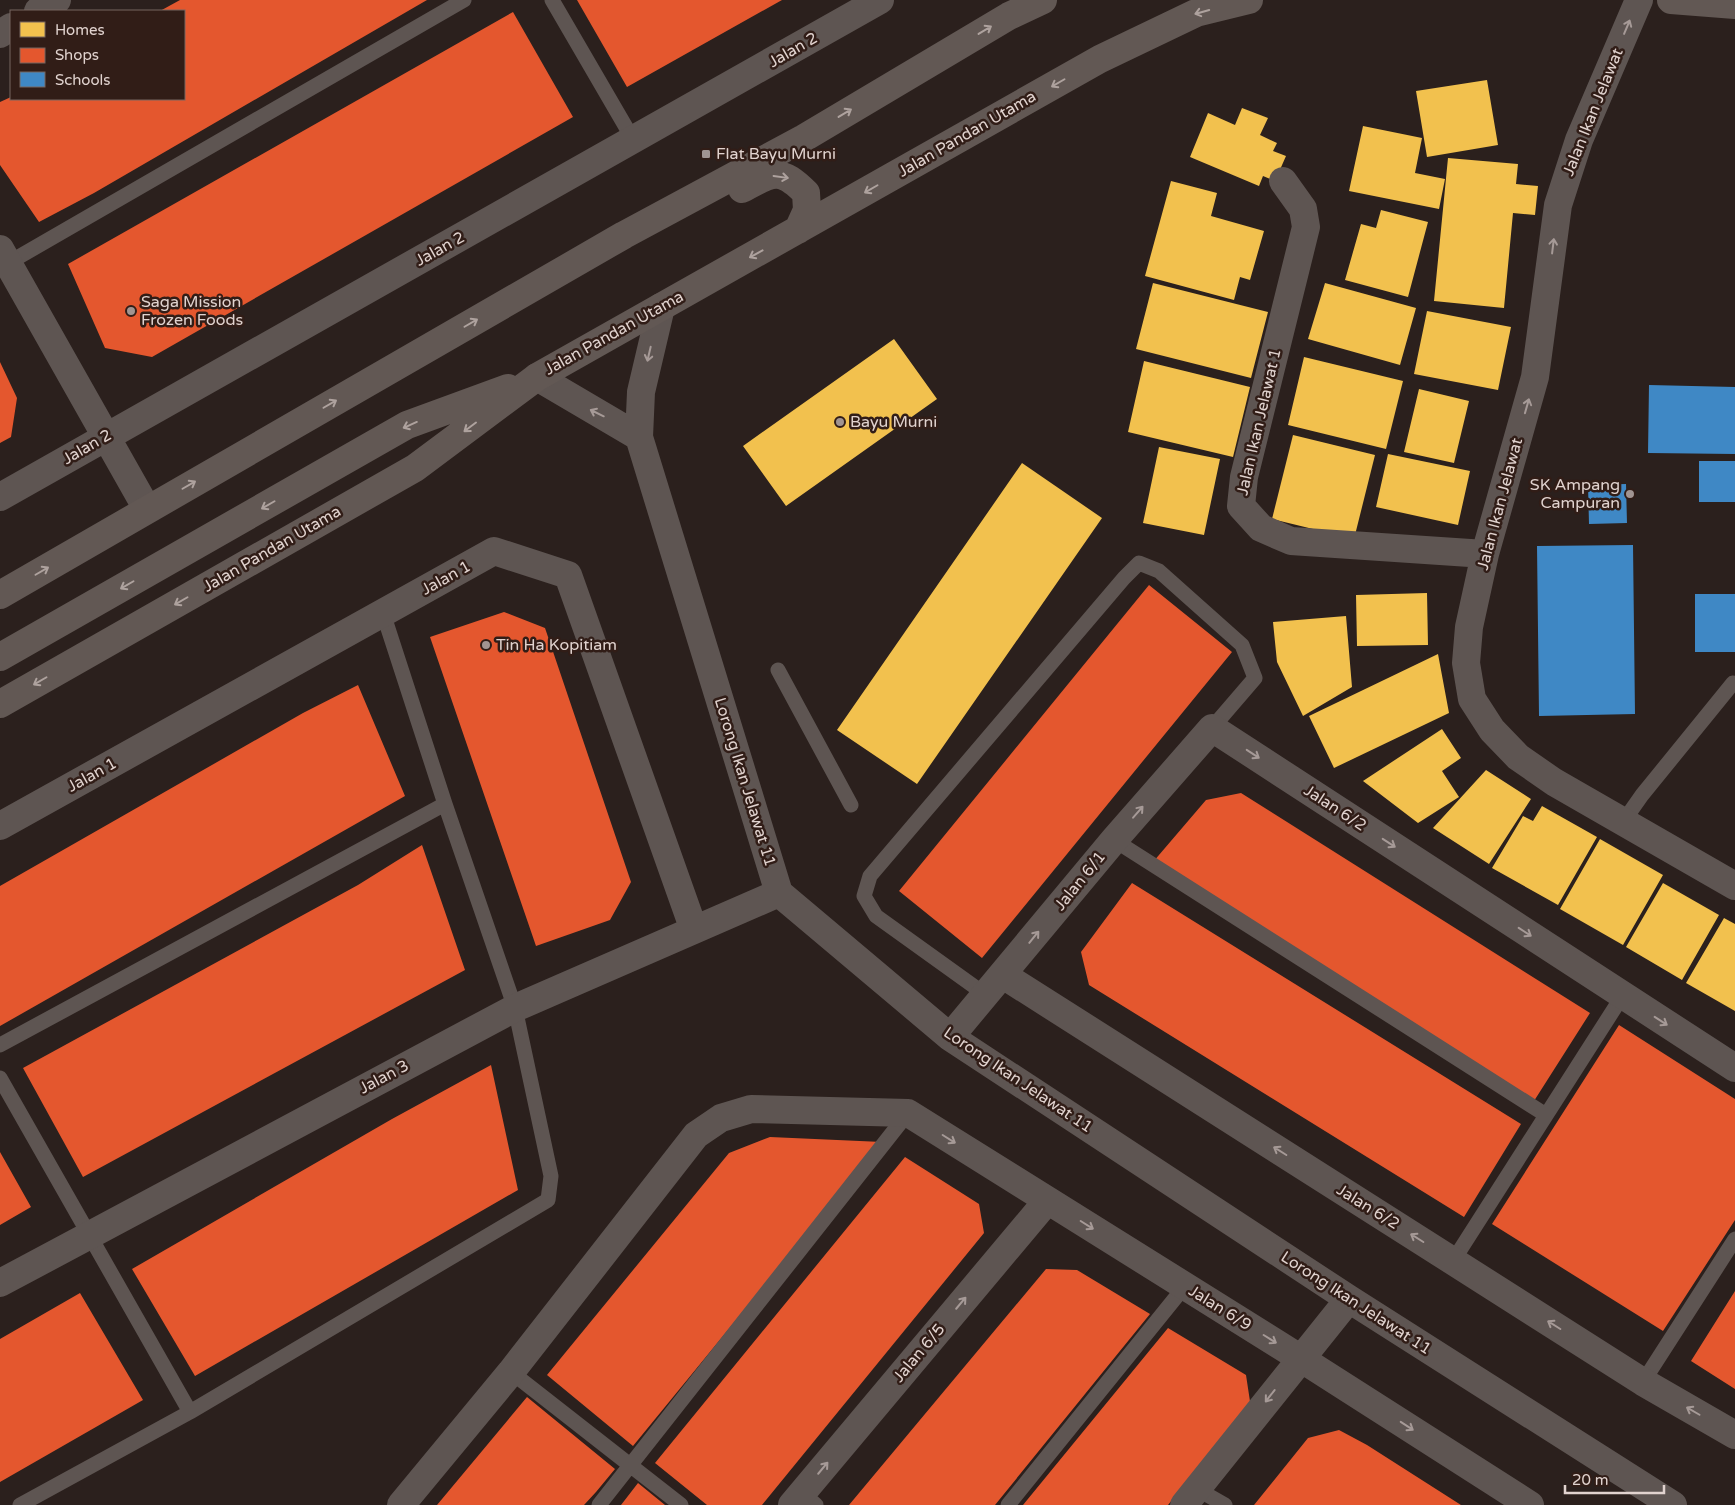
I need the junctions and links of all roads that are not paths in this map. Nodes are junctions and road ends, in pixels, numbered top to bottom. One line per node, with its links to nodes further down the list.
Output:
1 (57, 0): 10 (street)
2 (464, 0): 15 (lane)
3 (552, 0): 11 (lane)
4 (880, 0): 11 (street, Jalan 2)
5 (1044, 0): 14 (main road, one-way to 5)
6 (1249, 0): 13 (main road, Jalan Pandan Utama, one-way to 13)
7 (1639, 0): 22 (street, Jalan Ikan Jelawat, one-way to 7)
8 (1671, 0): 9 (main road)
9 (1735, 5)
10 (40, 10)
11 (634, 141): 18 (street, Jalan 2)
12 (1282, 181): 22 (street, Jalan Ikan Jelawat 1)
13 (798, 230): 14 (main road, one-way to 13); 16 (main road, Jalan Pandan Utama, one-way to 16)
14 (624, 235): 21 (main road, one-way to 14)
15 (3, 260): 18 (street)
16 (661, 307): 17 (main road, Jalan Pandan Utama); 19 (street, Lorong Ikan Jelawat 11, one-way to 19)
17 (537, 377): 19 (street, one-way to 17); 25 (main road, one-way to 25); 28 (main road, Jalan Pandan Utama, one-way to 28)
18 (106, 436): 20 (street, Jalan 2); 21 (street)
19 (639, 437): 36 (street, Lorong Ikan Jelawat 11)
20 (0, 497)
21 (147, 509): 23 (main road, one-way to 21)
22 (1485, 554): 32 (street, Jalan Ikan Jelawat)
23 (0, 595)
24 (382, 613): 30 (lane); 33 (street, Jalan 1); 37 (street, Jalan 1)
25 (0, 657)
26 (778, 670): 31 (lane)
27 (1733, 683): 32 (lane)
28 (0, 704)
29 (1212, 728): 34 (street, Jalan 6/1, one-way to 29); 38 (lane); 39 (street, Jalan 6/2, one-way to 39)
30 (444, 804): 40 (lane); 42 (lane)
31 (851, 805)
32 (1623, 822): 35 (street, Jalan Ikan Jelawat)
33 (0, 826)
34 (1114, 840): 38 (street, Jalan 6/1, one-way to 34); 46 (lane)
35 (1735, 886)
36 (779, 893): 37 (street, Jalan 3); 41 (street, Lorong Ikan Jelawat 11)
37 (694, 930): 40 (street, Jalan 3)
38 (995, 985): 41 (street, Jalan 6/1); 50 (street, Jalan 6/2, one-way to 38)
39 (1623, 996): 43 (street, Jalan 6/2, one-way to 43); 46 (lane)
40 (514, 1008): 48 (street, Jalan 3); 57 (lane)
41 (950, 1037): 53 (street, Lorong Ikan Jelawat 11)
42 (0, 1045)
43 (1735, 1068)
44 (0, 1078): 48 (lane)
45 (908, 1114): 47 (street, Jalan 6/9, one-way to 47); 55 (street); 59 (lane)
46 (1546, 1115): 50 (lane)
47 (1047, 1200): 52 (street, Jalan 6/9, one-way to 52); 61 (street, Jalan 6/5, one-way to 47)
48 (90, 1235): 51 (street, Jalan 3); 57 (lane)
49 (1735, 1239): 56 (lane)
50 (1452, 1261): 56 (street, Jalan 6/2, one-way to 50)
51 (0, 1283)
52 (1185, 1286): 54 (street, Jalan 6/9, one-way to 54); 66 (lane)
53 (1349, 1299): 54 (street); 69 (street, Lorong Ikan Jelawat 11)
54 (1300, 1358): 60 (street, one-way to 60); 68 (street, Jalan 6/9, one-way to 68)
55 (511, 1372): 59 (lane); 63 (street)
56 (1643, 1382): 58 (street, Jalan 6/2, one-way to 56)
57 (190, 1412): 62 (lane)
58 (1735, 1435)
59 (630, 1465): 64 (lane); 65 (lane)
60 (1191, 1497): 67 (lane)
61 (803, 1501)
62 (20, 1505)
63 (402, 1505)
64 (598, 1505)
65 (681, 1505)
66 (1008, 1505)
67 (1225, 1505)
68 (1530, 1505)
69 (1673, 1505)

